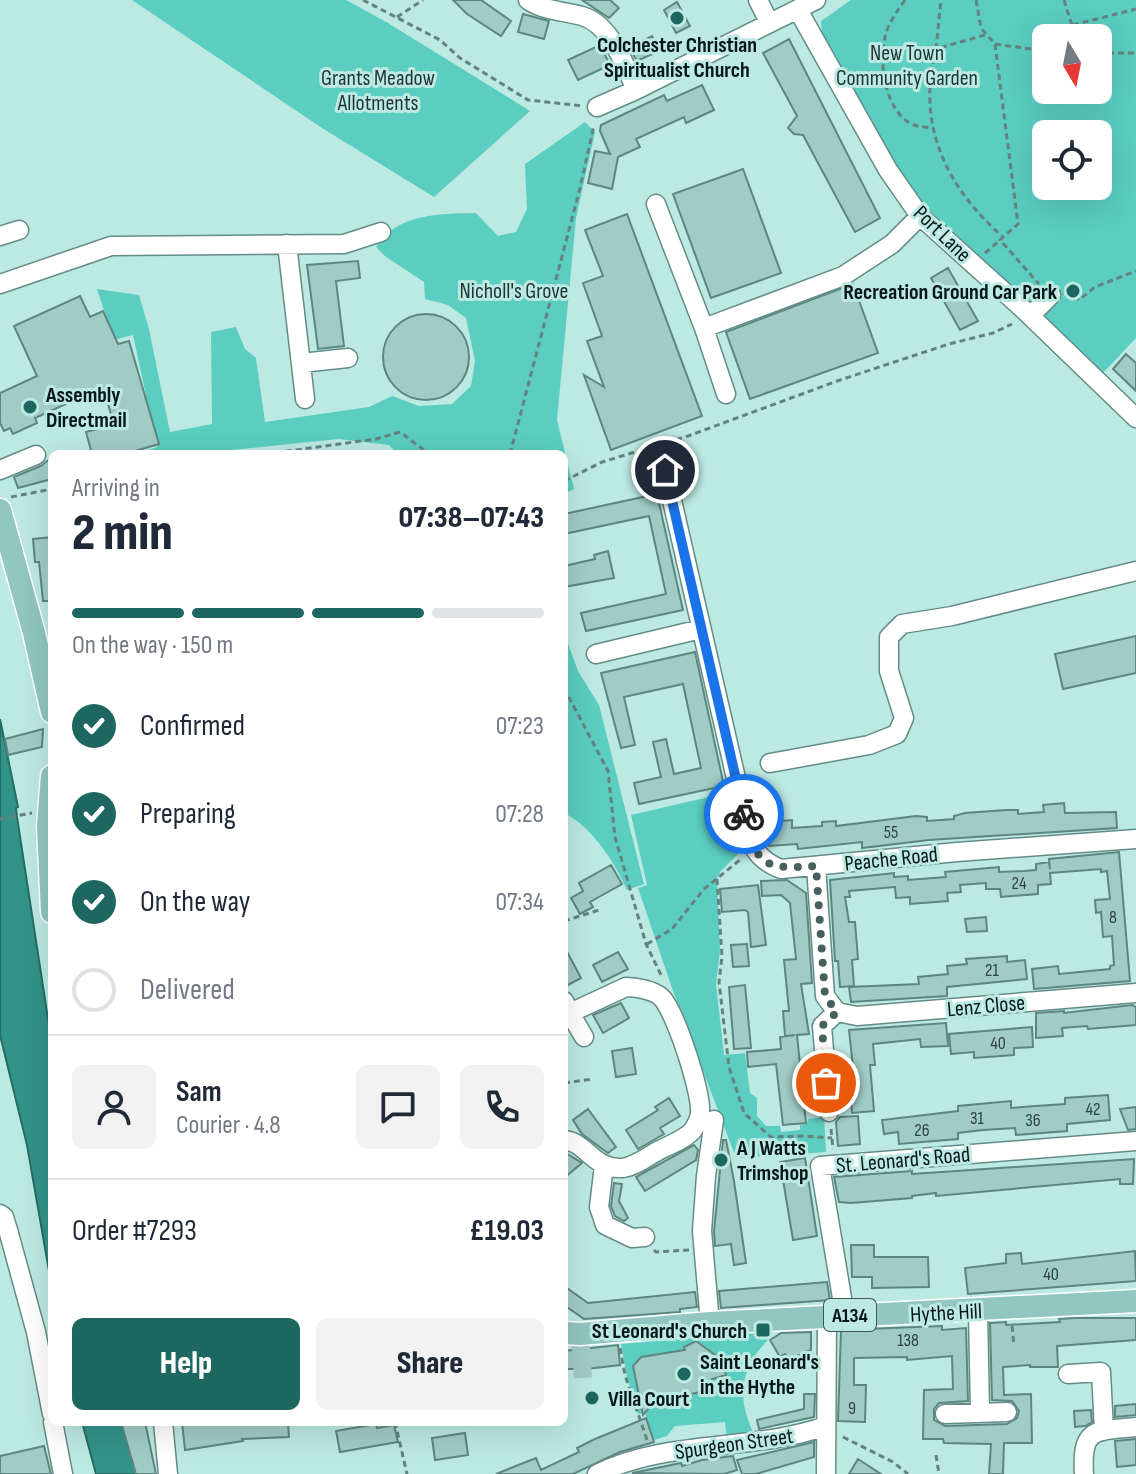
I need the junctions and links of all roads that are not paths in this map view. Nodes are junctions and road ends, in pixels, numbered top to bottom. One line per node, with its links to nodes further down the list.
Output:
1 (528, 0): 6 (street)
2 (758, 0): 5 (street)
3 (816, 0): 4 (street)
4 (798, 10): 5 (street); 9 (street, Port Lane)
5 (769, 22): 6 (street)
6 (636, 90): 7 (street)
7 (597, 107)
8 (656, 204): 17 (street)
9 (920, 216): 16 (street, Port Lane); 17 (street)
10 (19, 230): 12 (street)
11 (381, 232): 13 (street)
12 (0, 236)
13 (287, 244): 14 (street); 19 (street)
14 (0, 284)
15 (1051, 295): 16 (street)
16 (1030, 316): 22 (street, Port Lane)
17 (704, 328): 20 (street)
18 (348, 358): 19 (street)
19 (301, 363): 21 (street)
20 (726, 394)
21 (305, 399)
22 (1136, 418)
23 (36, 455): 24 (street)
24 (0, 470)
25 (665, 470): 28 (street)
26 (5, 504): 30 (main road)
27 (1136, 571): 31 (street)
28 (701, 629): 29 (street); 33 (street, Peache Road)
29 (596, 654)
30 (48, 693)
31 (770, 763)
32 (1136, 839): 33 (street, Peache Road)
33 (816, 866): 37 (street)
34 (1136, 993): 37 (street, Lenz Close)
35 (568, 1007): 43 (street)
36 (568, 1009): 38 (street)
37 (837, 1012): 39 (street)
38 (584, 1037)
39 (829, 1112)
40 (714, 1120): 49 (street)
41 (568, 1140): 43 (street)
42 (1136, 1141): 48 (street, St. Leonard's Road)
43 (604, 1165): 45 (street)
44 (0, 1214): 52 (street)
45 (645, 1237)
46 (1136, 1301): 47 (main road, Hythe Hill / A134)
47 (978, 1311): 48 (main road, Hythe Hill / A134); 54 (street)
48 (836, 1316): 49 (main road, Hythe Hill / A134); 58 (street)
49 (710, 1323): 50 (main road, Hythe Hill / A134)
50 (568, 1333)
51 (1068, 1374): 60 (street)
52 (48, 1394)
53 (1007, 1412): 54 (street)
54 (980, 1413): 55 (street)
55 (945, 1414)
56 (54, 1426): 61 (street)
57 (163, 1426): 62 (street)
58 (826, 1426): 63 (street, Spurgeon Street); 64 (street)
59 (1136, 1427): 60 (street)
60 (1104, 1431): 65 (street)
61 (63, 1474)
62 (168, 1474)
63 (597, 1474)
64 (826, 1474)
65 (1084, 1474)

